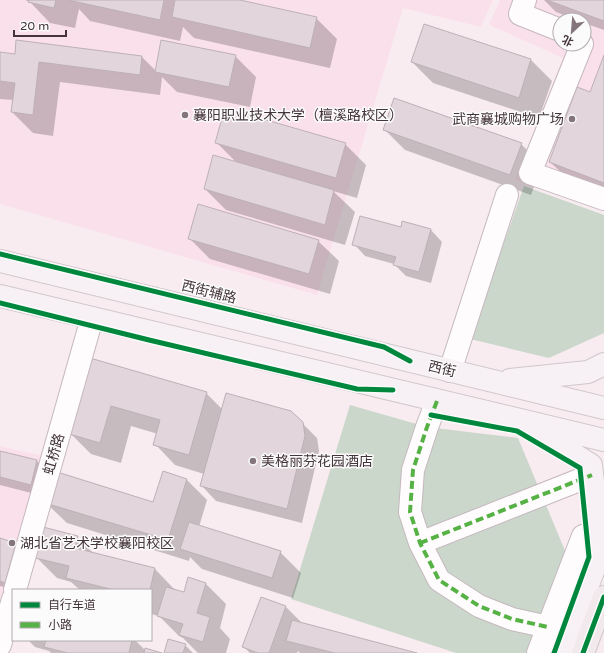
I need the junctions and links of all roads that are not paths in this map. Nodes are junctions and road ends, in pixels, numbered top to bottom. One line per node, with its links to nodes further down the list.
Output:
1 (525, 0): 2 (street)
2 (552, 27)
3 (579, 52): 5 (street)
4 (507, 195): 13 (street)
5 (604, 199)
6 (0, 254): 11 (street, 西街辅路)
7 (0, 261): 11 (main road, 西街)
8 (0, 296): 10 (main road)
9 (0, 303): 10 (street)
10 (91, 322): 15 (main road); 22 (street, 虹桥路)
11 (410, 361): 13 (main road, 西街)
12 (604, 364): 14 (main road)
13 (450, 371): 14 (main road, 西街)
14 (494, 381): 16 (main road, 西街)
15 (437, 401): 17 (main road); 21 (street)
16 (604, 408)
17 (519, 420): 18 (main road); 19 (main road)
18 (604, 440)
19 (592, 475): 20 (main road); 21 (street)
20 (602, 530): 25 (street); 28 (main road)
21 (420, 543): 25 (street)
22 (16, 589)
23 (604, 597): 29 (highway)
24 (12, 603): 26 (street)
25 (548, 627): 27 (street)
26 (0, 645)
27 (538, 653)
28 (562, 653)
29 (583, 653)

